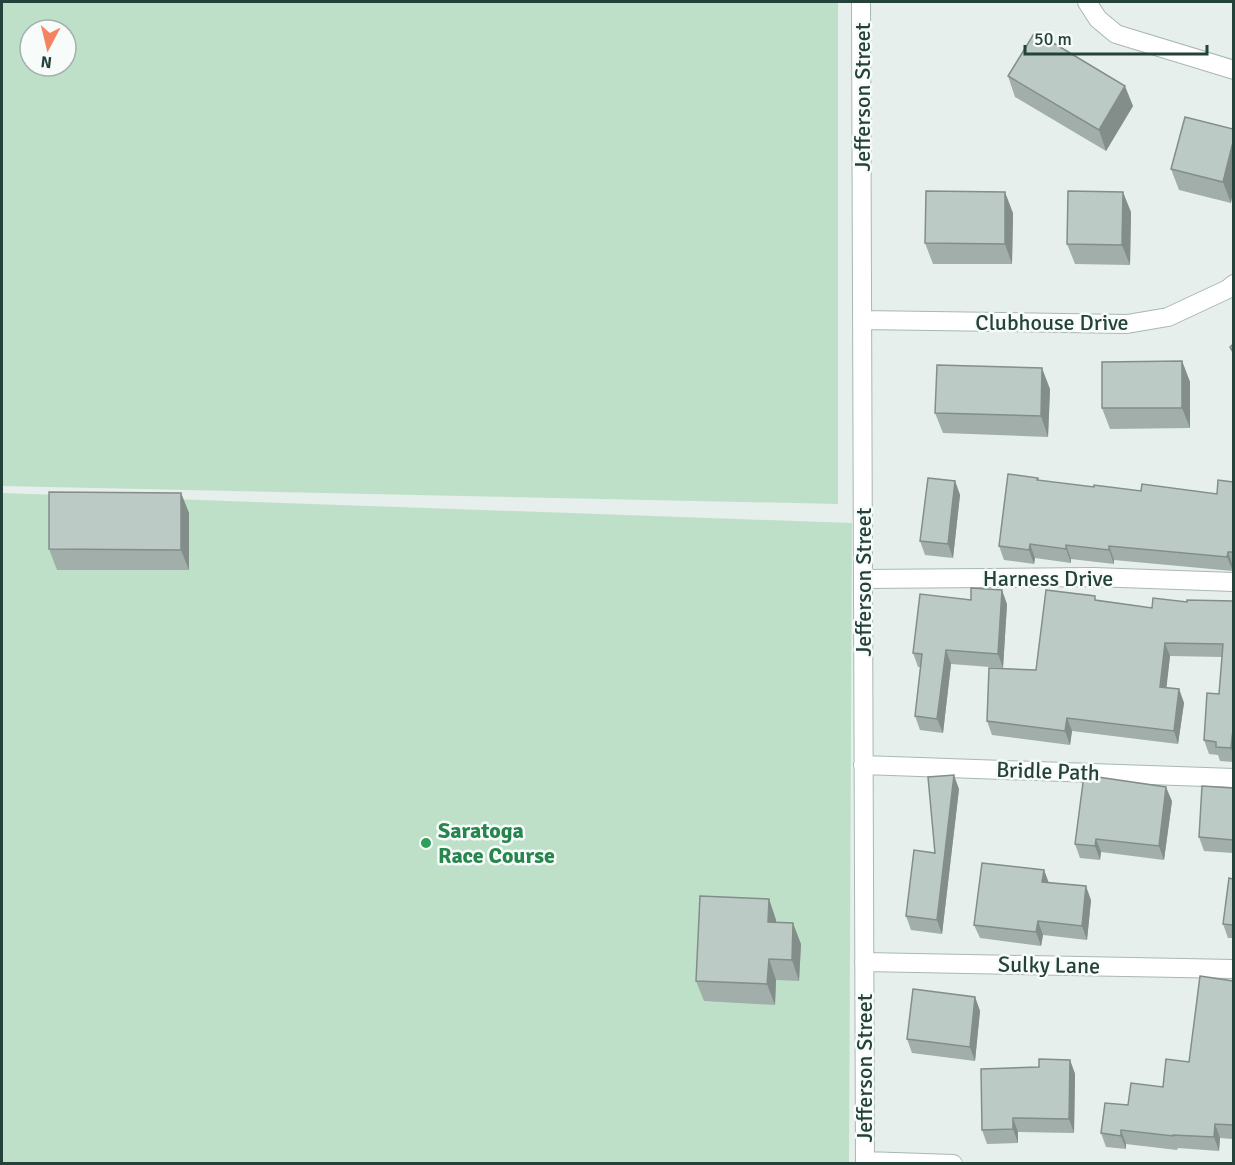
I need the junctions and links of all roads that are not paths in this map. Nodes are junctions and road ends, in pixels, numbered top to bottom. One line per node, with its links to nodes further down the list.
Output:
1 (861, 2): 5 (street, Jefferson Street)
2 (1087, 2): 3 (street)
3 (1233, 70)
4 (1233, 284): 5 (street, Clubhouse Drive)
5 (863, 320): 6 (street, Jefferson Street)
6 (863, 579): 7 (street, Harness Drive); 8 (street, Jefferson Street)
7 (1233, 582)
8 (863, 765): 9 (street, Bridle Path); 10 (street, Jefferson Street)
9 (1233, 778)
10 (864, 962): 11 (street, Sulky Lane); 12 (street, Jefferson Street)
11 (1233, 969)
12 (865, 1162): 13 (street)
13 (952, 1164)

